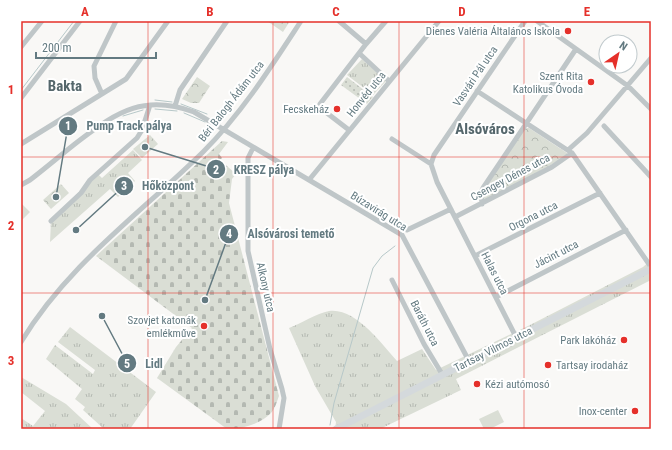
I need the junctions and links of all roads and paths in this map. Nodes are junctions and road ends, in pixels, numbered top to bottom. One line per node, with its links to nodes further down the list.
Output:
1 (42, 21): 13 (street)
2 (80, 21): 21 (street)
3 (116, 21): 20 (street)
4 (168, 21): 20 (street)
5 (227, 21): 23 (street)
6 (301, 21): 27 (street, Béri Balogh Ádám utca)
7 (338, 21): 12 (street)
8 (386, 21): 12 (street)
9 (439, 21): 17 (street, Honvéd utca)
10 (525, 21): 19 (street, Vasvári Pál utca)
11 (537, 21): 14 (street)
12 (366, 44): 15 (street)
13 (21, 47)
14 (576, 49): 18 (street); 25 (street)
15 (360, 54): 17 (street); 28 (street)
16 (651, 58): 18 (street, Csengey Dénes utca)
17 (389, 81): 28 (street, Honvéd utca)
18 (628, 86): 24 (street); 32 (street, Csengey Dénes utca)
19 (477, 91): 25 (street); 33 (street, Vasvári Pál utca)
20 (102, 94): 30 (street)
21 (21, 98)
22 (150, 105): 23 (street, Búzavirág utca); 36 (street, Búzavirág utca); 41 (street)
23 (175, 106): 27 (street, Búzavirág utca)
24 (651, 109)
25 (526, 124): 32 (street); 38 (street)
26 (604, 126): 34 (street)
27 (223, 130): 31 (street, Búzavirág utca); 49 (street, Béri Balogh Ádám utca)
28 (349, 130): 35 (street, Honvéd utca)
29 (392, 139): 33 (street)
30 (21, 144)
31 (253, 148): 35 (street, Búzavirág utca); 52 (street, Alkony utca)
32 (570, 152): 37 (street); 38 (street, Csengey Dénes utca)
33 (431, 164): 39 (street, Halas utca)
34 (651, 177)
35 (309, 180): 50 (street, Búzavirág utca)
36 (21, 185)
37 (600, 193): 43 (street); 44 (street, Orgona utca)
38 (482, 204): 40 (street, Csengey Dénes utca)
39 (451, 209): 40 (street, Halas utca); 42 (street)
40 (455, 217): 44 (street, Halas utca)
41 (51, 221)
42 (407, 230)
43 (626, 230): 45 (street); 47 (street, Jácint utca)
44 (475, 256): 47 (street, Halas utca)
45 (651, 268): 48 (main road, Tartsay Vilmos utca)
46 (392, 280): 51 (street, Baráth utca)
47 (496, 297): 48 (street, Halas utca)
48 (516, 337): 50 (main road, Tartsay Vilmos utca)
49 (21, 342)
50 (469, 361): 51 (main road, Tartsay Vilmos utca)
51 (442, 374): 53 (main road, Tartsay Vilmos utca)
52 (279, 429)
53 (336, 429)

